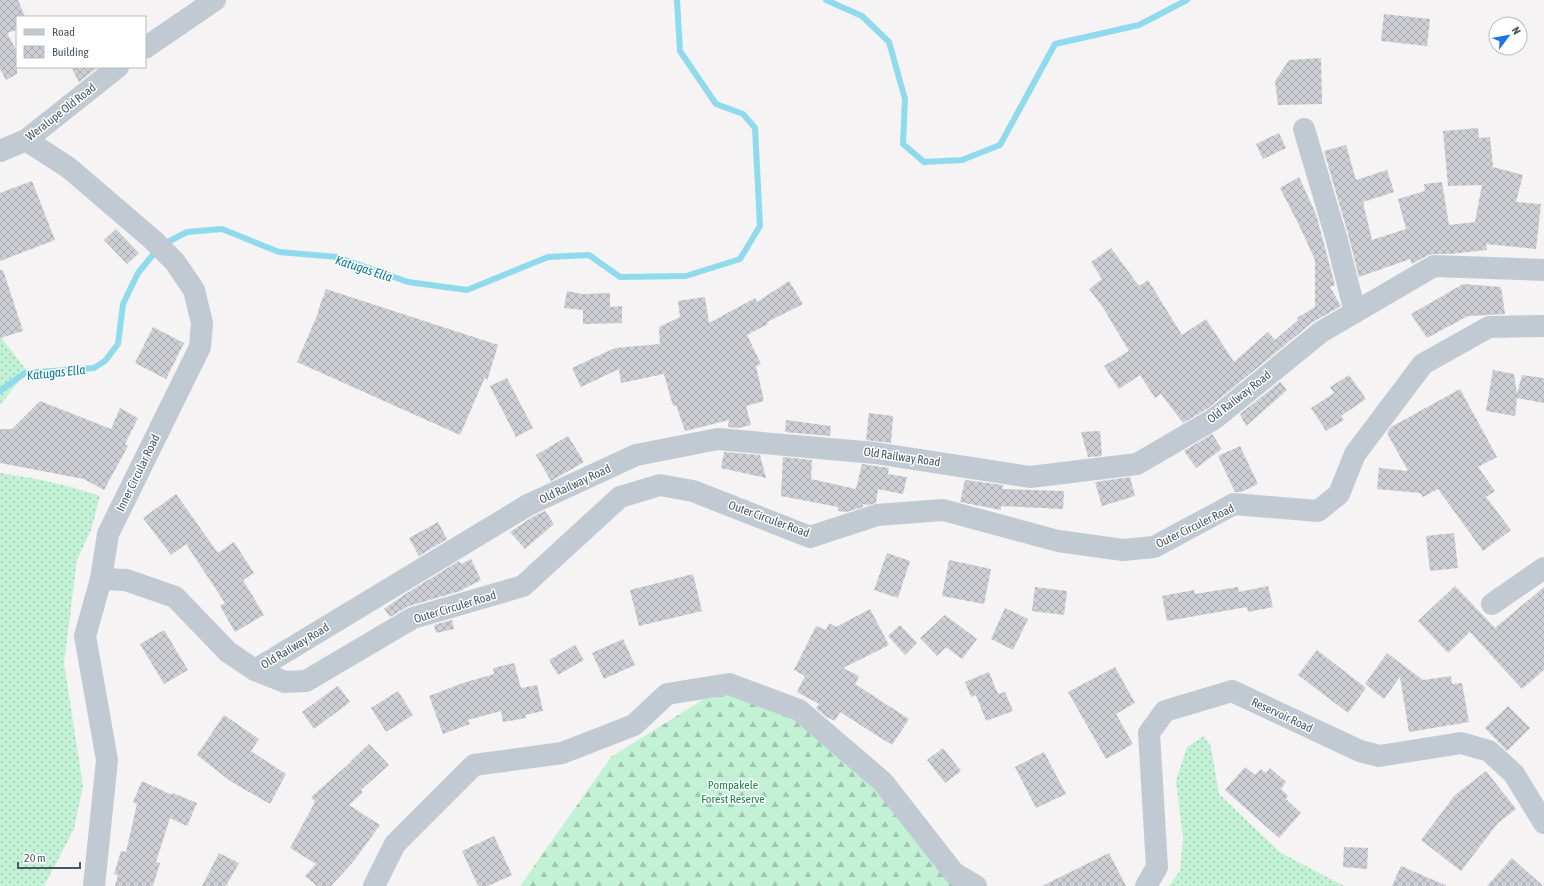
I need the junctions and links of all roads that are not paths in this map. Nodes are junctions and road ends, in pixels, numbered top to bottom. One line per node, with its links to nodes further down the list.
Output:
1 (215, 0): 2 (street)
2 (146, 47)
3 (117, 68): 5 (street, Weralupe Old Road)
4 (1304, 129): 8 (street)
5 (26, 140): 6 (street, Weralupe Old Road); 11 (street, Inner Circular Road)
6 (0, 151)
7 (1544, 270): 8 (street, Old Railway Road)
8 (1355, 312): 13 (street, Old Railway Road)
9 (1544, 326): 13 (street, Outer Circuler Road)
10 (1544, 568): 12 (street)
11 (101, 579): 13 (street, Outer Circuler Road); 15 (street, Inner Circular Road)
12 (1492, 604)
13 (256, 670)
14 (1544, 823): 18 (street, Reservoir Road)
15 (94, 886)
16 (374, 886): 17 (street)
17 (976, 886)
18 (1146, 886)

